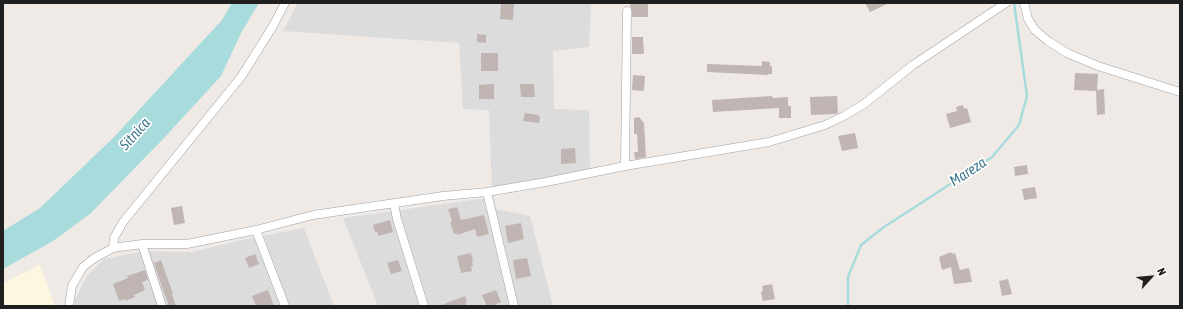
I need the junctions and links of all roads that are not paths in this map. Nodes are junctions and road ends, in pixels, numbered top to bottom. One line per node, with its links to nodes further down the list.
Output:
1 (286, 3): 11 (street)
2 (1006, 3): 6 (street)
3 (1024, 3): 5 (street)
4 (627, 10): 6 (street)
5 (1180, 92)
6 (625, 166): 7 (street)
7 (487, 192): 8 (street); 16 (street)
8 (394, 204): 9 (street); 15 (street)
9 (256, 230): 10 (street); 14 (street)
10 (142, 244): 11 (street); 13 (street)
11 (113, 248): 12 (street)
12 (68, 306)
13 (162, 306)
14 (285, 306)
15 (424, 306)
16 (514, 306)

